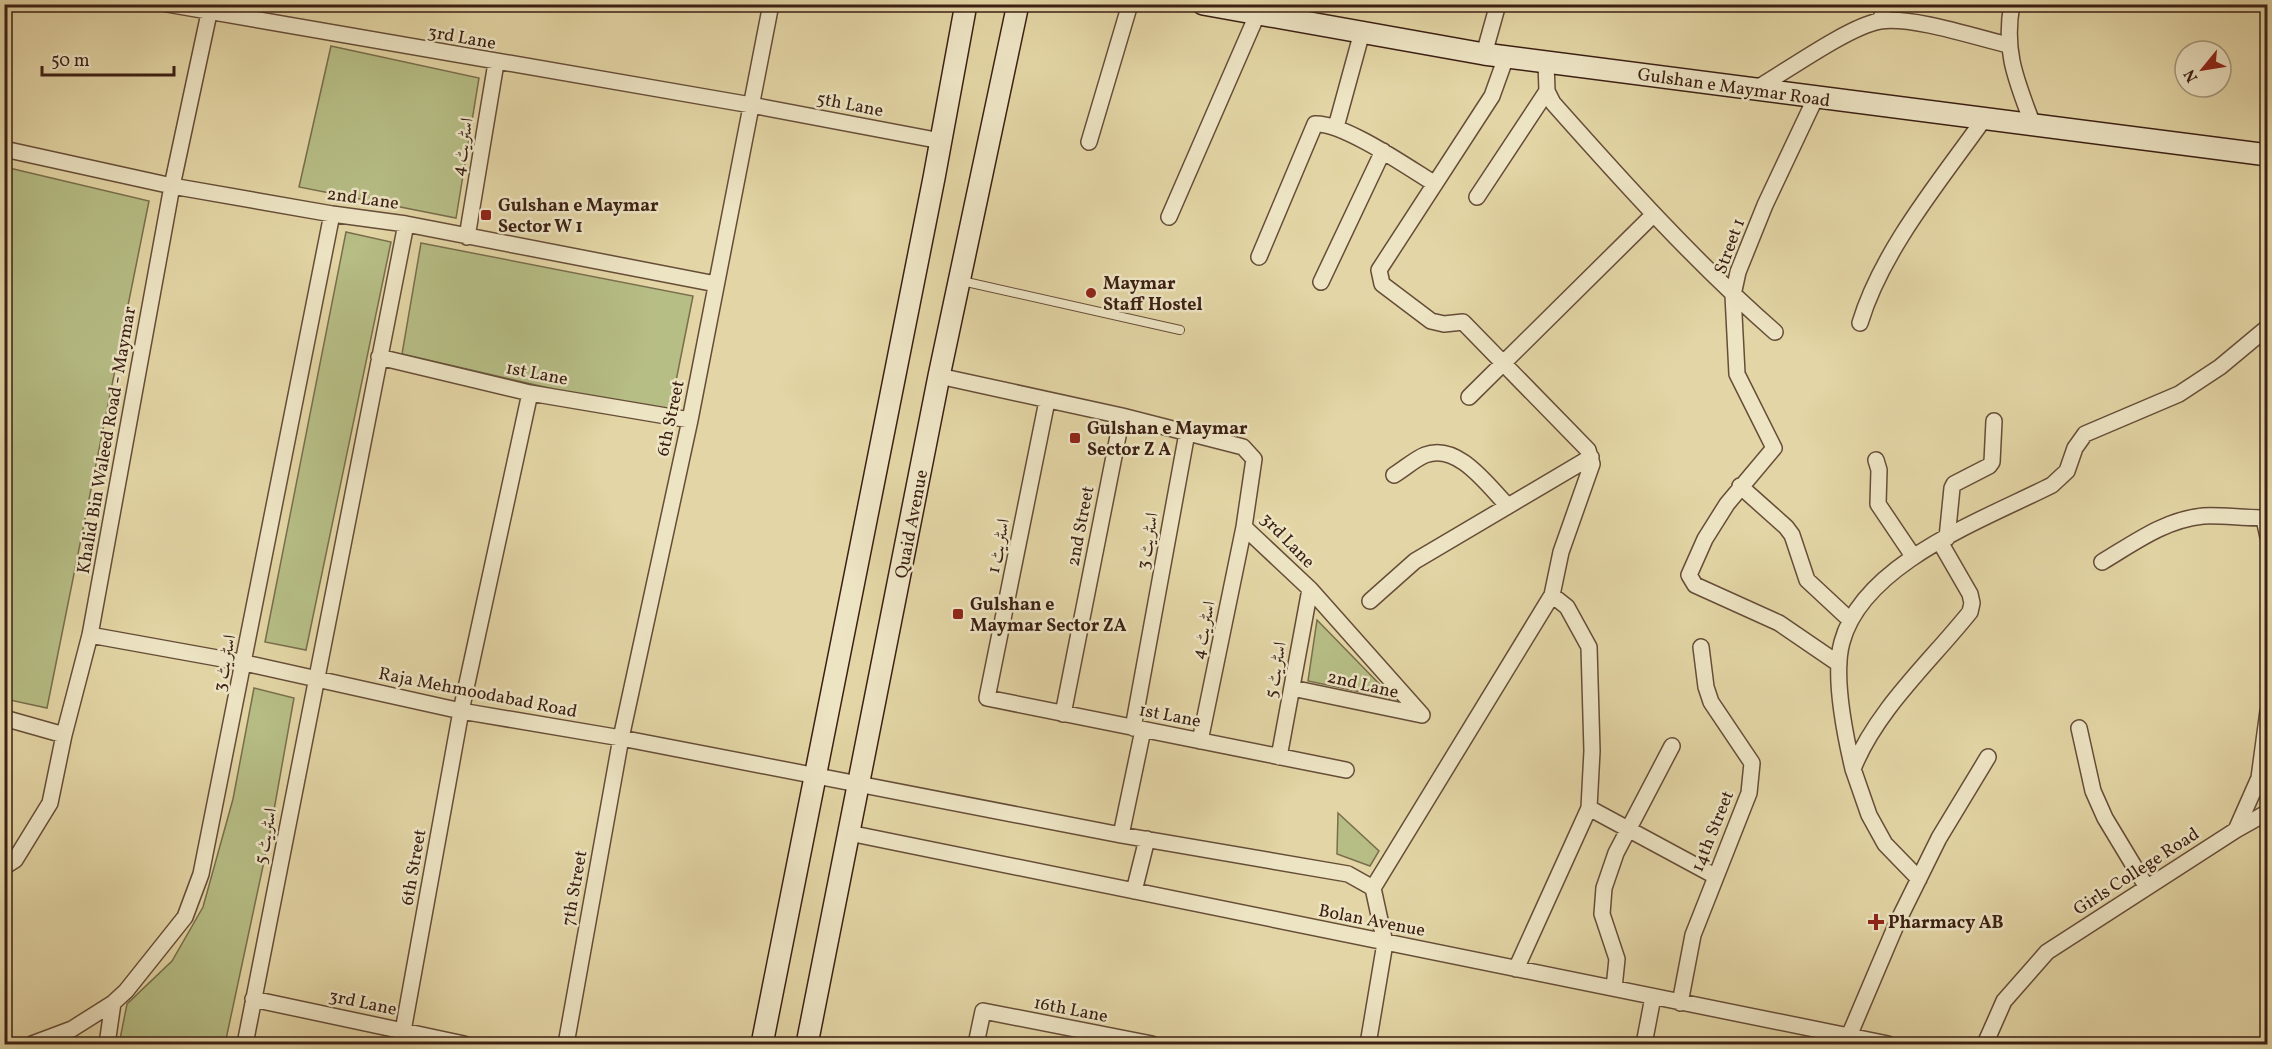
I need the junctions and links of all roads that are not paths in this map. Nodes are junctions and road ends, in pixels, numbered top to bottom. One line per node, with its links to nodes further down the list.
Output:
1 (167, 4): 10 (street, 3rd Lane)
2 (771, 4): 22 (street)
3 (966, 4): 26 (main road)
4 (1018, 4): 40 (main road, Quaid Avenue)
5 (1130, 4): 27 (street)
6 (1203, 4): 11 (main road, Gulshan e Maymar Road)
7 (1498, 4): 15 (street)
8 (1884, 4): 12 (street)
9 (2012, 4): 14 (street)
10 (210, 9): 18 (street, 3rd Lane); 32 (street, Khalid Bin Waleed Road - Maymar)
11 (1266, 12): 13 (main road, Gulshan e Maymar Road); 36 (street)
12 (1881, 21): 14 (street); 19 (street)
13 (1362, 32): 15 (main road, Gulshan e Maymar Road); 25 (street)
14 (2008, 45): 24 (street)
15 (1484, 54): 16 (main road, Gulshan e Maymar Road)
16 (1506, 57): 17 (main road, Gulshan e Maymar Road); 31 (street)
17 (1546, 62): 19 (main road, Gulshan e Maymar Road); 20 (street)
18 (496, 63): 22 (street, 3rd Lane); 38 (street, اسٹریٹ 4)
19 (1755, 90): 21 (main road, Gulshan e Maymar Road)
20 (1547, 91): 33 (street); 35 (street)
21 (1815, 99): 23 (main road, Gulshan e Maymar Road); 43 (street, Street 1)
22 (751, 105): 26 (street, 5th Lane); 42 (street, 6th Street)
23 (1984, 119): 24 (main road, Gulshan e Maymar Road); 44 (street)
24 (2033, 125): 30 (main road, Gulshan e Maymar Road)
25 (1336, 127): 29 (street); 39 (street)
26 (941, 141): 95 (main road)
27 (1089, 142)
28 (4, 149): 32 (street, 2nd Lane)
29 (1383, 150): 31 (street); 41 (street)
30 (2268, 155)
31 (1435, 184): 49 (street)
32 (172, 186): 34 (street, 2nd Lane); 73 (street, Khalid Bin Waleed Road - Maymar)
33 (1477, 196)
34 (332, 214): 37 (street, 2nd Lane); 75 (street, اسٹریٹ 3)
35 (1653, 215): 43 (street); 49 (street)
36 (1169, 217)
37 (406, 224): 38 (street, 2nd Lane); 48 (street)
38 (467, 237): 42 (street, 2nd Lane)
39 (1259, 257)
40 (959, 281): 46 (lane); 50 (main road, Quaid Avenue)
41 (1321, 282)
42 (716, 284): 55 (street, 6th Street)
43 (1733, 295): 47 (street); 61 (street, Street 1)
44 (1860, 322)
45 (2268, 327): 66 (street)
46 (1180, 330)
47 (1775, 332)
48 (379, 357): 51 (street, 1st Lane); 77 (street)
49 (1503, 364): 52 (street); 58 (street)
50 (939, 376): 53 (street, 3rd Lane); 96 (main road, Quaid Avenue)
51 (530, 393): 55 (street, 1st Lane); 80 (street)
52 (1469, 398)
53 (1047, 401): 54 (street, 3rd Lane); 79 (street, اسٹریٹ 1)
54 (1122, 416): 57 (street, 3rd Lane); 83 (street, 2nd Street)
55 (690, 420): 88 (street, 6th Street)
56 (1994, 421): 66 (street)
57 (1187, 433): 64 (street, 3rd Lane); 86 (street, اسٹریٹ 3)
58 (1591, 457): 62 (street); 70 (street)
59 (1876, 460): 67 (street)
60 (1394, 475): 62 (street)
61 (1740, 486): 72 (street); 76 (street)
62 (1508, 506): 71 (street)
63 (2266, 518): 65 (street); 68 (street)
64 (1244, 527): 69 (street, 3rd Lane); 89 (street, اسٹریٹ 4)
65 (2268, 537)
66 (1943, 540): 67 (street); 93 (street)
67 (1913, 556): 72 (street)
68 (2102, 562)
69 (1310, 589): 78 (street, اسٹریٹ 5); 82 (street, 3rd Lane)
70 (1552, 595): 97 (street); 108 (street)
71 (1370, 601)
72 (1850, 620): 76 (street)
73 (90, 635): 75 (street, Raja Mehmoodabad Road); 87 (street, Khalid Bin Waleed Road - Maymar)
74 (1701, 647): 105 (street, 14th Street)
75 (245, 663): 77 (street, Raja Mehmoodabad Road); 115 (street, اسٹریٹ 3)
76 (1839, 664): 93 (street)
77 (315, 679): 80 (street, Raja Mehmoodabad Road); 114 (street, اسٹریٹ 5)
78 (1292, 688): 82 (street, 2nd Lane); 91 (street, اسٹریٹ 5)
79 (987, 698): 83 (street, 1st Lane)
80 (461, 711): 88 (street, Raja Mehmoodabad Road); 117 (street, 6th Street)
81 (2268, 711): 99 (street)
82 (1422, 712)
83 (1063, 714): 86 (street, 1st Lane)
84 (4, 718): 87 (street)
85 (2079, 728): 107 (street)
86 (1138, 729): 89 (street, 1st Lane); 102 (street, اسٹریٹ 3)
87 (64, 735): 104 (street, Khalid Bin Waleed Road - Maymar)
88 (621, 738): 95 (street, Raja Mehmoodabad Road); 123 (street, 7th Street)
89 (1200, 741): 91 (street, 1st Lane)
90 (1672, 746): 100 (street)
91 (1279, 757): 94 (street, 1st Lane)
92 (1988, 757): 106 (street)
93 (1853, 769): 106 (street)
94 (1346, 770)
95 (816, 777): 96 (street, Raja Mehmoodabad Road); 124 (main road)
96 (860, 786): 101 (main road, Quaid Avenue); 102 (street, Bolan Avenue)
97 (1589, 808): 100 (street); 111 (street)
98 (2268, 812): 99 (street, Girls College Road)
99 (2236, 830): 107 (street, Girls College Road)
100 (1629, 831): 105 (street); 112 (street)
101 (849, 833): 109 (street, Bolan Avenue); 125 (main road, Quaid Avenue)
102 (1121, 835): 103 (street, Bolan Avenue)
103 (1147, 839): 108 (street, Bolan Avenue); 109 (street)
104 (4, 867)
105 (1715, 876): 116 (street, 14th Street)
106 (1919, 879): 118 (street)
107 (2146, 886): 131 (street, Girls College Road)
108 (1373, 888): 110 (street)
109 (1134, 891): 110 (street, Bolan Avenue)
110 (1385, 943): 111 (street, Bolan Avenue); 128 (street)
111 (1516, 969): 112 (street, Bolan Avenue)
112 (1614, 988): 113 (street, Bolan Avenue)
113 (1653, 997): 116 (street, Bolan Avenue); 129 (street)
114 (253, 999): 117 (street, 3rd Lane); 121 (street)
115 (113, 1003): 119 (street, اسٹریٹ 3); 120 (street)
116 (1680, 1003): 118 (street, Bolan Avenue)
117 (403, 1031): 122 (street, 3rd Lane)
118 (1849, 1036): 130 (street, Bolan Avenue)
119 (32, 1044)
120 (107, 1044)
121 (245, 1044)
122 (464, 1044)
123 (566, 1044)
124 (762, 1044)
125 (807, 1044)
126 (976, 1044): 127 (street, 16th Lane)
127 (1152, 1044)
128 (1368, 1044)
129 (1644, 1044)
130 (1888, 1044)
131 (1985, 1044)

